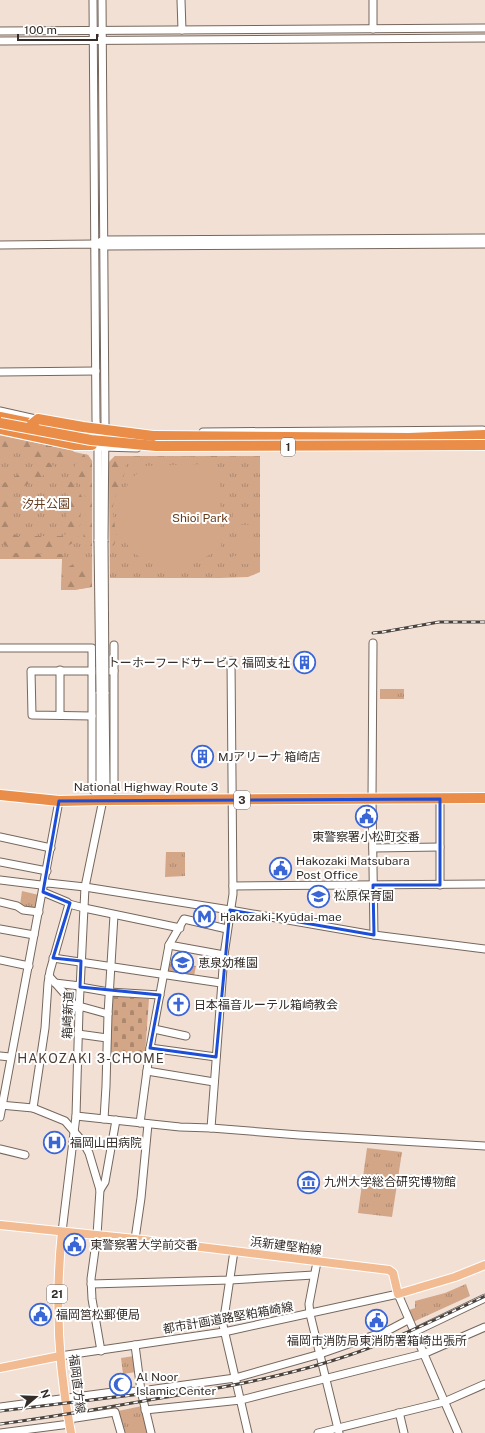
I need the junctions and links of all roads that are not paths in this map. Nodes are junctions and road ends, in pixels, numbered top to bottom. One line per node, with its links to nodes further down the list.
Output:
1 (93, 0): 7 (street)
2 (102, 0): 8 (street)
3 (181, 0): 9 (street)
4 (373, 0): 6 (street)
5 (485, 28): 6 (street)
6 (373, 29): 9 (street)
7 (93, 30): 8 (street); 10 (street); 14 (street)
8 (103, 30): 9 (street); 12 (street)
9 (182, 30)
10 (0, 32)
11 (485, 38): 12 (street)
12 (103, 40): 14 (street); 16 (street)
13 (0, 41): 14 (street)
14 (93, 41): 17 (street)
15 (485, 238): 16 (street)
16 (104, 243): 17 (street); 18 (street); 28 (street)
17 (95, 244): 19 (street); 20 (street)
18 (485, 244)
19 (0, 245)
20 (96, 371): 21 (street); 28 (street)
21 (0, 372)
22 (0, 411): 28 (street)
23 (0, 418): 25 (highway, 1)
24 (0, 422): 30 (highway, 1, bridge); 31 (street)
25 (32, 424): 29 (highway, bridge); 30 (highway, 1, bridge)
26 (0, 429): 31 (highway)
27 (485, 430): 28 (street)
28 (100, 432): 31 (street, 箱崎新道)
29 (485, 435)
30 (485, 445): 31 (street)
31 (98, 446): 45 (street, 箱崎新道, bridge)
32 (373, 643): 43 (street)
33 (114, 645): 38 (street)
34 (0, 648): 37 (street)
35 (231, 661): 46 (street)
36 (60, 670): 37 (street); 39 (street); 39 (street)
37 (92, 671): 38 (street); 40 (street)
38 (114, 671): 45 (street)
39 (60, 715): 40 (street)
40 (92, 716): 45 (street)
41 (0, 795): 47 (highway, National Highway Route 3 / 3)
42 (485, 798): 44 (highway, National Highway Route 3 / 3)
43 (372, 799): 44 (highway, National Highway Route 3 / 3); 46 (highway, National Highway Route 3 / 3); 51 (street)
44 (440, 799): 49 (street)
45 (102, 800): 46 (highway, National Highway Route 3 / 3); 47 (highway, National Highway Route 3 / 3); 60 (street, 箱崎新道 / 21)
46 (232, 800): 59 (street)
47 (59, 801): 50 (street)
48 (0, 837): 50 (street)
49 (440, 847): 51 (street); 58 (street)
50 (51, 848): 53 (street)
51 (373, 848): 57 (street)
52 (0, 862): 53 (street)
53 (47, 871): 55 (street)
54 (0, 880): 55 (street)
55 (44, 883): 60 (street); 61 (street)
56 (485, 884): 58 (street)
57 (373, 885): 58 (street); 59 (street); 72 (street)
58 (440, 885)
59 (233, 886): 65 (street)
60 (85, 887): 64 (street, 箱崎新道 / 21); 65 (street)
61 (43, 892): 63 (street); 66 (street)
62 (0, 902): 66 (street)
63 (69, 904): 64 (street); 76 (street)
64 (84, 908): 67 (street); 78 (street, 箱崎新道 / 21)
65 (230, 910): 69 (street); 72 (street)
66 (39, 912): 71 (street)
67 (114, 915): 68 (street); 80 (street)
68 (180, 928): 69 (street); 73 (street)
69 (228, 928): 75 (street)
70 (0, 929): 71 (street)
71 (34, 935): 79 (street)
72 (374, 935): 74 (street)
73 (169, 945): 75 (street); 81 (street)
74 (485, 949)
75 (224, 955): 84 (street)
76 (54, 958): 78 (street); 82 (street)
77 (0, 960): 79 (street)
78 (81, 962): 80 (street); 85 (street, 箱崎新道 / 21)
79 (28, 966): 96 (street)
80 (111, 966): 81 (street); 86 (street)
81 (163, 974): 84 (street); 87 (street)
82 (49, 976): 83 (street); 101 (street)
83 (55, 983): 85 (street); 88 (street)
84 (221, 984): 97 (street)
85 (80, 986): 86 (street); 88 (street, 箱崎新道 / 21)
86 (109, 992): 87 (street); 89 (street)
87 (160, 995): 90 (street)
88 (79, 1008): 89 (street); 91 (street, 箱崎新道 / 21)
89 (108, 1014): 93 (street)
90 (154, 1029): 92 (street); 94 (street)
91 (78, 1034): 93 (street); 102 (street, 箱崎新道 / 21)
92 (186, 1036)
93 (106, 1038): 104 (street)
94 (150, 1048): 97 (street); 98 (street)
95 (0, 1056): 96 (street)
96 (10, 1057): 100 (street)
97 (216, 1057): 99 (street)
98 (147, 1071): 99 (street); 106 (street)
99 (214, 1082): 108 (street)
100 (1, 1105): 101 (street); 103 (street)
101 (32, 1108): 109 (street)
102 (76, 1116): 104 (street); 109 (street, 箱崎新道 / 21)
103 (0, 1117)
104 (104, 1119): 105 (street)
105 (116, 1120): 106 (street); 113 (street)
106 (140, 1123): 107 (street)
107 (148, 1124): 108 (street); 117 (street)
108 (211, 1128): 110 (street)
109 (75, 1133): 113 (street); 115 (street, 箱崎新道 / 21)
110 (485, 1146)
111 (0, 1149): 112 (street)
112 (25, 1156)
113 (100, 1190): 116 (street)
114 (0, 1225): 115 (main road)
115 (62, 1232): 116 (main road, 浜新建堅粕線); 135 (main road, 福岡直方線 / 21)
116 (98, 1235): 117 (main road, 浜新建堅粕線); 123 (street)
117 (135, 1239): 118 (main road, 浜新建堅粕線)
118 (234, 1251): 119 (main road, 浜新建堅粕線); 122 (street)
119 (317, 1262): 121 (street); 124 (main road, 浜新建堅粕線)
120 (485, 1265): 124 (main road)
121 (314, 1275): 122 (street); 126 (street)
122 (230, 1280): 123 (street); 129 (street)
123 (91, 1284): 132 (street)
124 (398, 1294): 126 (street, 都市計画道路堅粕箱崎線); 127 (street)
125 (485, 1298): 130 (street)
126 (310, 1314): 129 (street, 都市計画道路堅粕箱崎線); 133 (street)
127 (408, 1320): 130 (street); 133 (street)
128 (485, 1327): 134 (street)
129 (224, 1332): 131 (street, 都市計画道路堅粕箱崎線); 137 (street)
130 (414, 1332): 134 (street)
131 (136, 1345): 132 (street, 都市計画道路堅粕箱崎線); 140 (street)
132 (100, 1351): 135 (street, 都市計画道路堅粕箱崎線)
133 (320, 1354): 137 (street); 138 (street)
134 (423, 1354): 138 (street); 143 (street)
135 (60, 1356): 136 (main road); 141 (main road, 福岡直方線 / 21)
136 (0, 1368)
137 (235, 1378): 140 (street); 142 (street)
138 (326, 1378): 142 (street); 148 (street)
139 (485, 1384): 143 (street)
140 (141, 1391): 141 (street); 145 (street)
141 (66, 1399): 144 (street); 147 (main road, 福岡直方線 / 21)
142 (241, 1400): 145 (street); 154 (street)
143 (444, 1402): 146 (street); 157 (street)
144 (0, 1407)
145 (145, 1410): 153 (street)
146 (398, 1413): 148 (street); 156 (street)
147 (69, 1421): 149 (street); 151 (main road, 福岡直方線 / 21); 152 (street)
148 (339, 1430): 155 (street)
149 (22, 1432): 150 (street)
150 (0, 1433)
151 (71, 1433)
152 (121, 1433)
153 (150, 1433)
154 (248, 1433)
155 (318, 1433)
156 (404, 1433)
157 (458, 1433)

